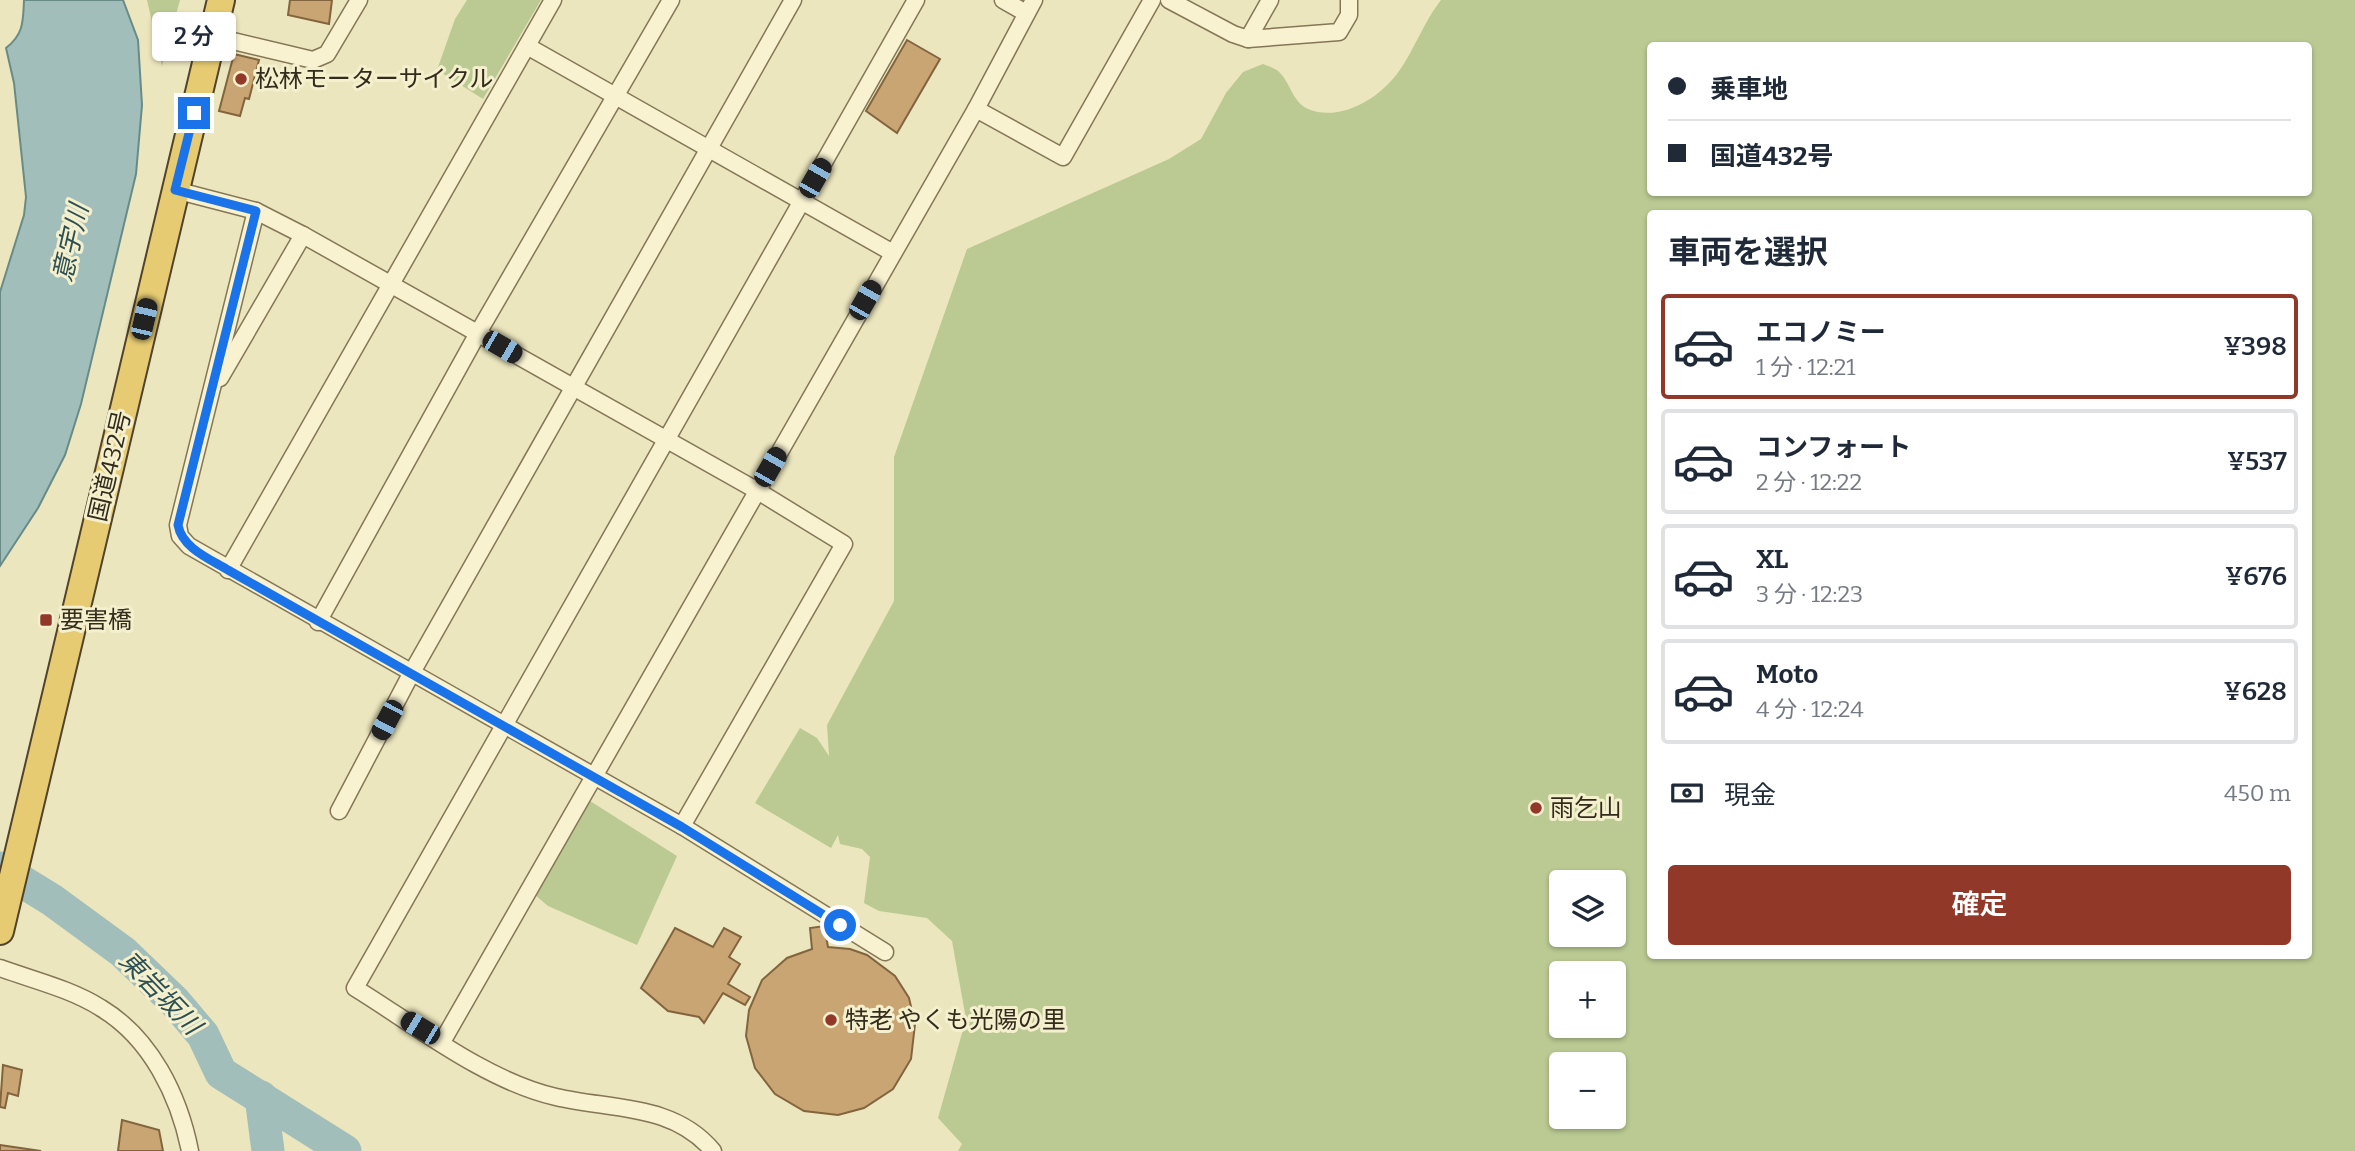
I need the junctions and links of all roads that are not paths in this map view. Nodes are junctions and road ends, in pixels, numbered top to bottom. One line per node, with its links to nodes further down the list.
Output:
1 (221, 0): 13 (highway, 国道432号)
2 (359, 0): 13 (street)
3 (553, 0): 15 (street)
4 (671, 0): 16 (street)
5 (793, 0): 18 (street)
6 (916, 0): 20 (street)
7 (1003, 0): 12 (street)
8 (1152, 0): 17 (street)
9 (1169, 0): 14 (street)
10 (1270, 0): 14 (street)
11 (1349, 0): 14 (street)
12 (1030, 7): 17 (street)
13 (212, 36): 19 (highway, 国道432号)
14 (1248, 39)
15 (527, 46): 16 (street); 24 (street)
16 (617, 96): 18 (street); 25 (street)
17 (976, 109): 23 (street)
18 (708, 148): 20 (street); 26 (street)
19 (175, 190): 21 (street); 37 (highway, 国道432号)
20 (802, 201): 23 (street); 28 (street)
21 (256, 211): 22 (street); 27 (street)
22 (303, 235): 24 (street); 27 (street)
23 (892, 253): 29 (street)
24 (391, 283): 25 (street); 30 (street)
25 (478, 333): 26 (street); 31 (street)
26 (574, 388): 28 (street); 32 (street)
27 (210, 396): 30 (street)
28 (666, 439): 29 (street); 33 (street)
29 (756, 490): 34 (street); 36 (street)
30 (228, 570): 31 (street)
31 (317, 622): 32 (street)
32 (411, 674): 33 (street); 35 (street)
33 (505, 725): 34 (street); 40 (street)
34 (594, 777): 36 (street); 40 (street)
35 (339, 811)
36 (682, 827): 38 (street)
37 (0, 931)
38 (885, 953)
39 (0, 968): 41 (street)
40 (442, 1042): 42 (street)
41 (190, 1151)
42 (713, 1151)

